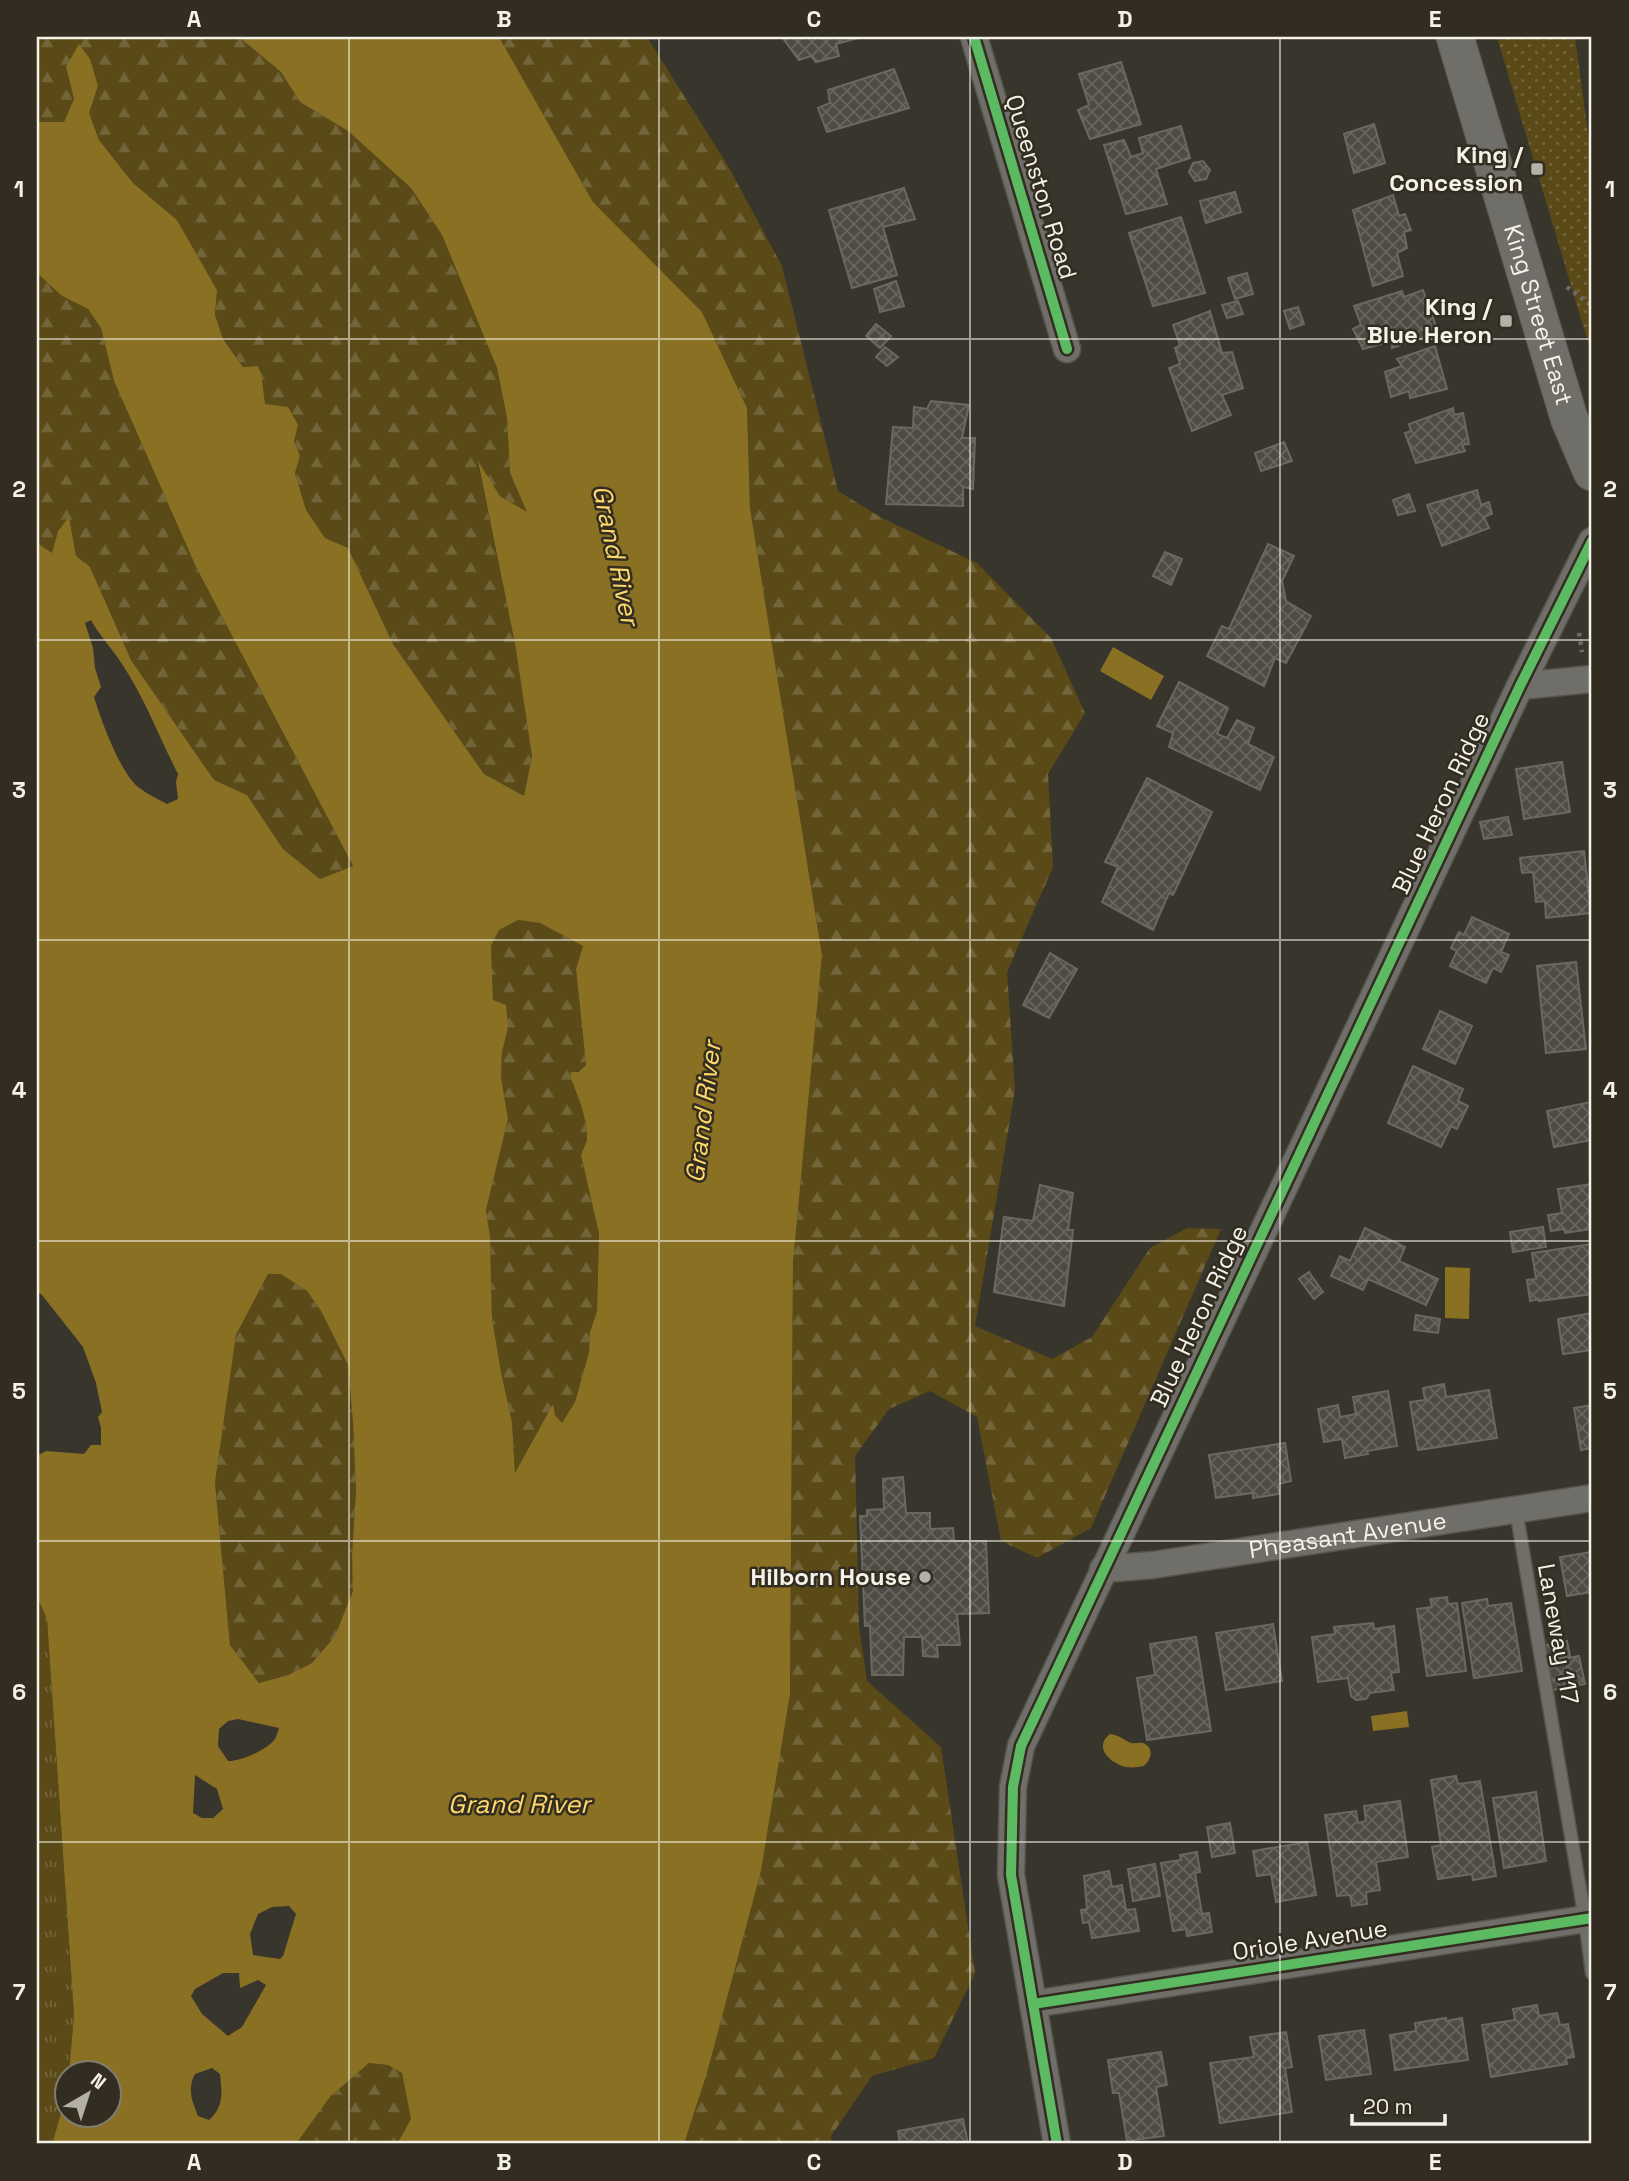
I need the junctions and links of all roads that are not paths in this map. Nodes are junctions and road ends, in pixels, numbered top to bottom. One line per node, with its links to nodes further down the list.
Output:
1 (974, 37): 3 (street, Queenston Road)
2 (1455, 37): 4 (main road, King Street East)
3 (1067, 349)
4 (1592, 472)
5 (1592, 541): 7 (street, Blue Heron Ridge)
6 (1588, 672): 7 (street)
7 (1520, 686): 10 (street, Blue Heron Ridge)
8 (1592, 1497): 9 (street, Pheasant Avenue)
9 (1516, 1510): 10 (street, Pheasant Avenue); 11 (lane, Laneway 117)
10 (1103, 1569): 13 (street, Blue Heron Ridge)
11 (1589, 1919): 12 (lane, Laneway 117); 13 (street, Oriole Avenue)
12 (1592, 1973)
13 (1033, 2004): 14 (street, Blue Heron Ridge)
14 (1057, 2144)

